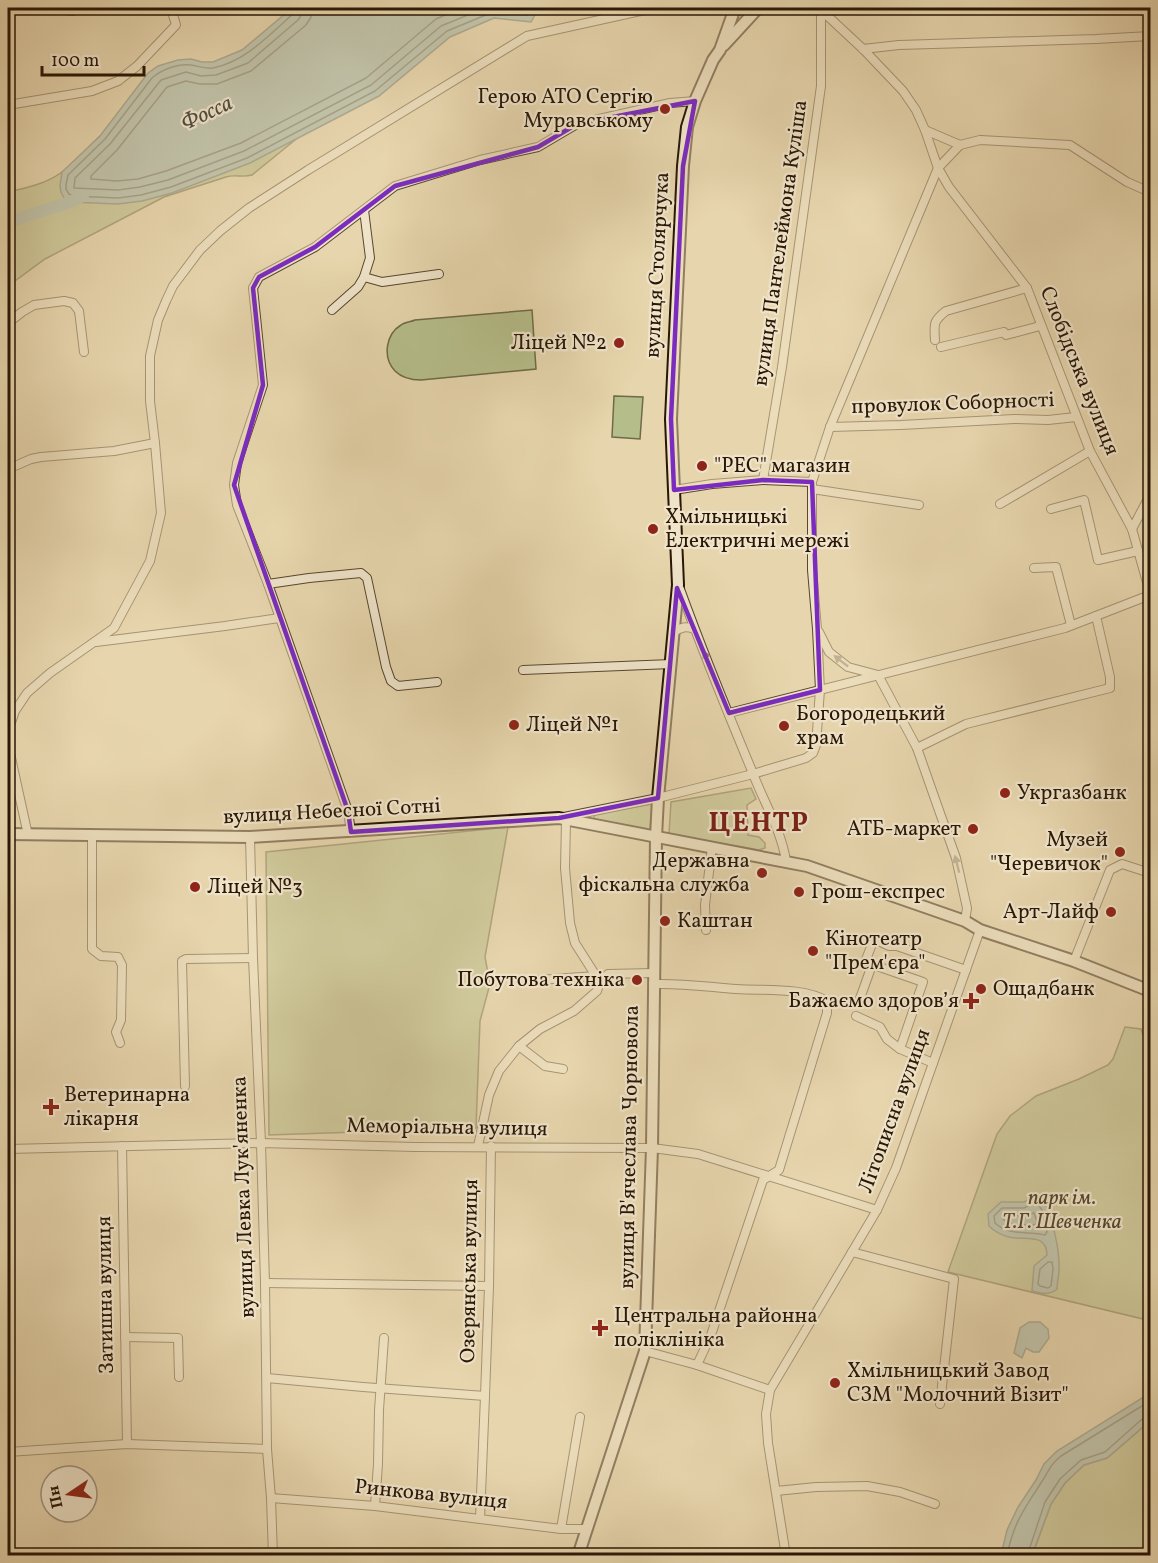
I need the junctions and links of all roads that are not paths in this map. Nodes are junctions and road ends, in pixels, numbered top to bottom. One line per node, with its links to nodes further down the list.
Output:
1 (31, 8): 9 (street)
2 (54, 8): 10 (street)
3 (171, 8): 15 (street)
4 (654, 8): 32 (street)
5 (735, 8): 13 (main road)
6 (741, 8): 7 (main road)
7 (757, 8): 13 (main road)
8 (820, 9): 12 (street, Слобідська вулиця); 35 (street, вулиця Пантелеймона Куліша)
9 (8, 11)
10 (73, 11)
11 (1150, 36): 12 (street)
12 (863, 49): 16 (street, Слобідська вулиця)
13 (720, 50): 14 (main road, вулиця Столярчука)
14 (695, 101): 20 (street); 37 (main road, вулиця Столярчука)
15 (8, 105)
16 (925, 130): 17 (street); 18 (street, Слобідська вулиця)
17 (960, 145): 18 (street); 19 (street)
18 (938, 168): 23 (street, Слобідська вулиця); 31 (street)
19 (1150, 192)
20 (364, 210): 22 (street); 45 (street)
21 (439, 274): 22 (street)
22 (364, 277): 24 (street)
23 (1027, 288): 26 (street, Слобідська вулиця); 27 (street)
24 (332, 310)
25 (8, 323): 29 (street)
26 (1040, 326): 28 (street); 30 (street, Слобідська вулиця)
27 (935, 340)
28 (941, 347)
29 (84, 352)
30 (1076, 417): 31 (street, провулок Соборності); 33 (street, Слобідська вулиця)
31 (830, 427): 36 (street)
32 (155, 443): 34 (street); 54 (street)
33 (1090, 451): 39 (street); 42 (street, Слобідська вулиця)
34 (8, 469)
35 (763, 480): 36 (street); 37 (street)
36 (812, 485): 40 (street); 52 (street)
37 (674, 489): 46 (main road, вулиця Столярчука)
38 (1150, 495): 42 (street)
39 (1000, 504)
40 (919, 505)
41 (1051, 509): 43 (street)
42 (1132, 529): 43 (street, Слобідська вулиця)
43 (1138, 551): 47 (street, Слобідська вулиця)
44 (1034, 568): 50 (street)
45 (267, 585): 49 (street); 58 (street)
46 (678, 585): 51 (street); 53 (main road, вулиця Столярчука)
47 (1150, 594): 48 (street)
48 (1096, 616): 50 (street); 63 (street)
49 (279, 618): 54 (street); 67 (street)
50 (1071, 625): 57 (street)
51 (694, 629): 53 (street); 60 (street, one-way to 51)
52 (818, 629): 57 (street, one-way to 52); 59 (street)
53 (674, 632): 55 (main road, вулиця Столярчука)
54 (95, 642): 61 (street)
55 (671, 664): 56 (street); 65 (main road, вулиця Столярчука)
56 (523, 670)
57 (878, 675): 59 (street); 63 (street)
58 (437, 682)
59 (820, 690): 60 (street); 64 (street)
60 (729, 713): 64 (street)
61 (8, 739)
62 (8, 744): 69 (street)
63 (917, 748): 76 (street, one-way to 63)
64 (753, 774): 65 (street); 74 (street)
65 (658, 798): 66 (street); 72 (main road, вулиця Столярчука)
66 (563, 819): 67 (main road, вулиця Небесної Сотні); 72 (main road, вулиця Небесної Сотні); 83 (street)
67 (351, 832): 71 (main road, вулиця Небесної Сотні)
68 (8, 834): 69 (main road, вулиця Небесної Сотні)
69 (28, 835): 70 (main road, вулиця Небесної Сотні)
70 (92, 835): 71 (main road, вулиця Небесної Сотні); 89 (street)
71 (250, 837): 79 (street, вулиця Левка Лук'яненка)
72 (656, 837): 73 (main road, вулиця Небесної Сотні); 84 (main road, вулиця В'ячеслава Чорновола)
73 (712, 847): 74 (main road, вулиця Небесної Сотні); 77 (street)
74 (786, 861): 76 (main road, вулиця Небесної Сотні)
75 (1150, 873): 80 (street)
76 (965, 921): 78 (main road, вулиця Небесної Сотні)
77 (706, 930)
78 (980, 930): 80 (main road, вулиця Небесної Сотні); 82 (street, Літописна вулиця)
79 (253, 958): 94 (street); 95 (street, вулиця Левка Лук'яненка)
80 (1074, 961): 86 (main road, вулиця Небесної Сотні)
81 (872, 965): 82 (street); 87 (street); 91 (street)
82 (966, 970): 92 (street, Літописна вулиця)
83 (598, 978): 84 (street); 85 (street); 90 (street)
84 (653, 979): 99 (main road, вулиця В'ячеслава Чорновола); 101 (street)
85 (539, 980)
86 (1150, 991)
87 (858, 1004)
88 (856, 1016): 91 (street)
89 (120, 1044)
90 (519, 1046): 93 (street); 97 (street)
91 (900, 1048): 92 (street)
92 (933, 1062): 102 (street, Літописна вулиця)
93 (563, 1069)
94 (185, 1086)
95 (261, 1143): 96 (street, Меморіальна вулиця); 97 (street, Меморіальна вулиця); 104 (street, вулиця Левка Лук'яненка)
96 (122, 1146): 100 (street, Меморіальна вулиця); 106 (street, Затишна вулиця)
97 (478, 1146): 98 (street, Меморіальна вулиця)
98 (491, 1146): 99 (street, Меморіальна вулиця); 105 (street, Озерянська вулиця)
99 (652, 1148): 101 (street, Меморіальна вулиця); 108 (main road, вулиця В'ячеслава Чорновола)
100 (8, 1149)
101 (770, 1176): 102 (street, Меморіальна вулиця); 109 (street)
102 (877, 1210): 103 (street, Літописна вулиця)
103 (852, 1252): 113 (street, Літописна вулиця); 115 (street)
104 (265, 1283): 105 (street); 111 (street, вулиця Левка Лук'яненка)
105 (489, 1286): 114 (street, Озерянська вулиця)
106 (125, 1337): 110 (street); 117 (street, Затишна вулиця)
107 (384, 1338): 112 (street)
108 (645, 1351): 109 (street); 126 (main road, вулиця В'ячеслава Чорновола)
109 (697, 1365): 113 (street)
110 (179, 1377)
111 (267, 1378): 112 (street, Озерянська вулиця); 118 (street, вулиця Левка Лук'яненка)
112 (381, 1388): 114 (street, Озерянська вулиця); 123 (street)
113 (770, 1390): 120 (street)
114 (485, 1396): 124 (street, Озерянська вулиця)
115 (940, 1404)
116 (580, 1417): 125 (street)
117 (126, 1444): 118 (street); 119 (street)
118 (267, 1449): 121 (street, вулиця Левка Лук'яненка)
119 (8, 1452)
120 (776, 1491): 122 (street); 129 (street)
121 (271, 1498): 123 (street, Ринкова вулиця); 127 (street, вулиця Левка Лук'яненка)
122 (935, 1504)
123 (375, 1506): 124 (street, Ринкова вулиця)
124 (480, 1519): 125 (street, Ринкова вулиця)
125 (561, 1529): 126 (street, Ринкова вулиця)
126 (586, 1529): 128 (main road, вулиця В'ячеслава Чорновола)
127 (273, 1556)
128 (578, 1556)
129 (786, 1556)

